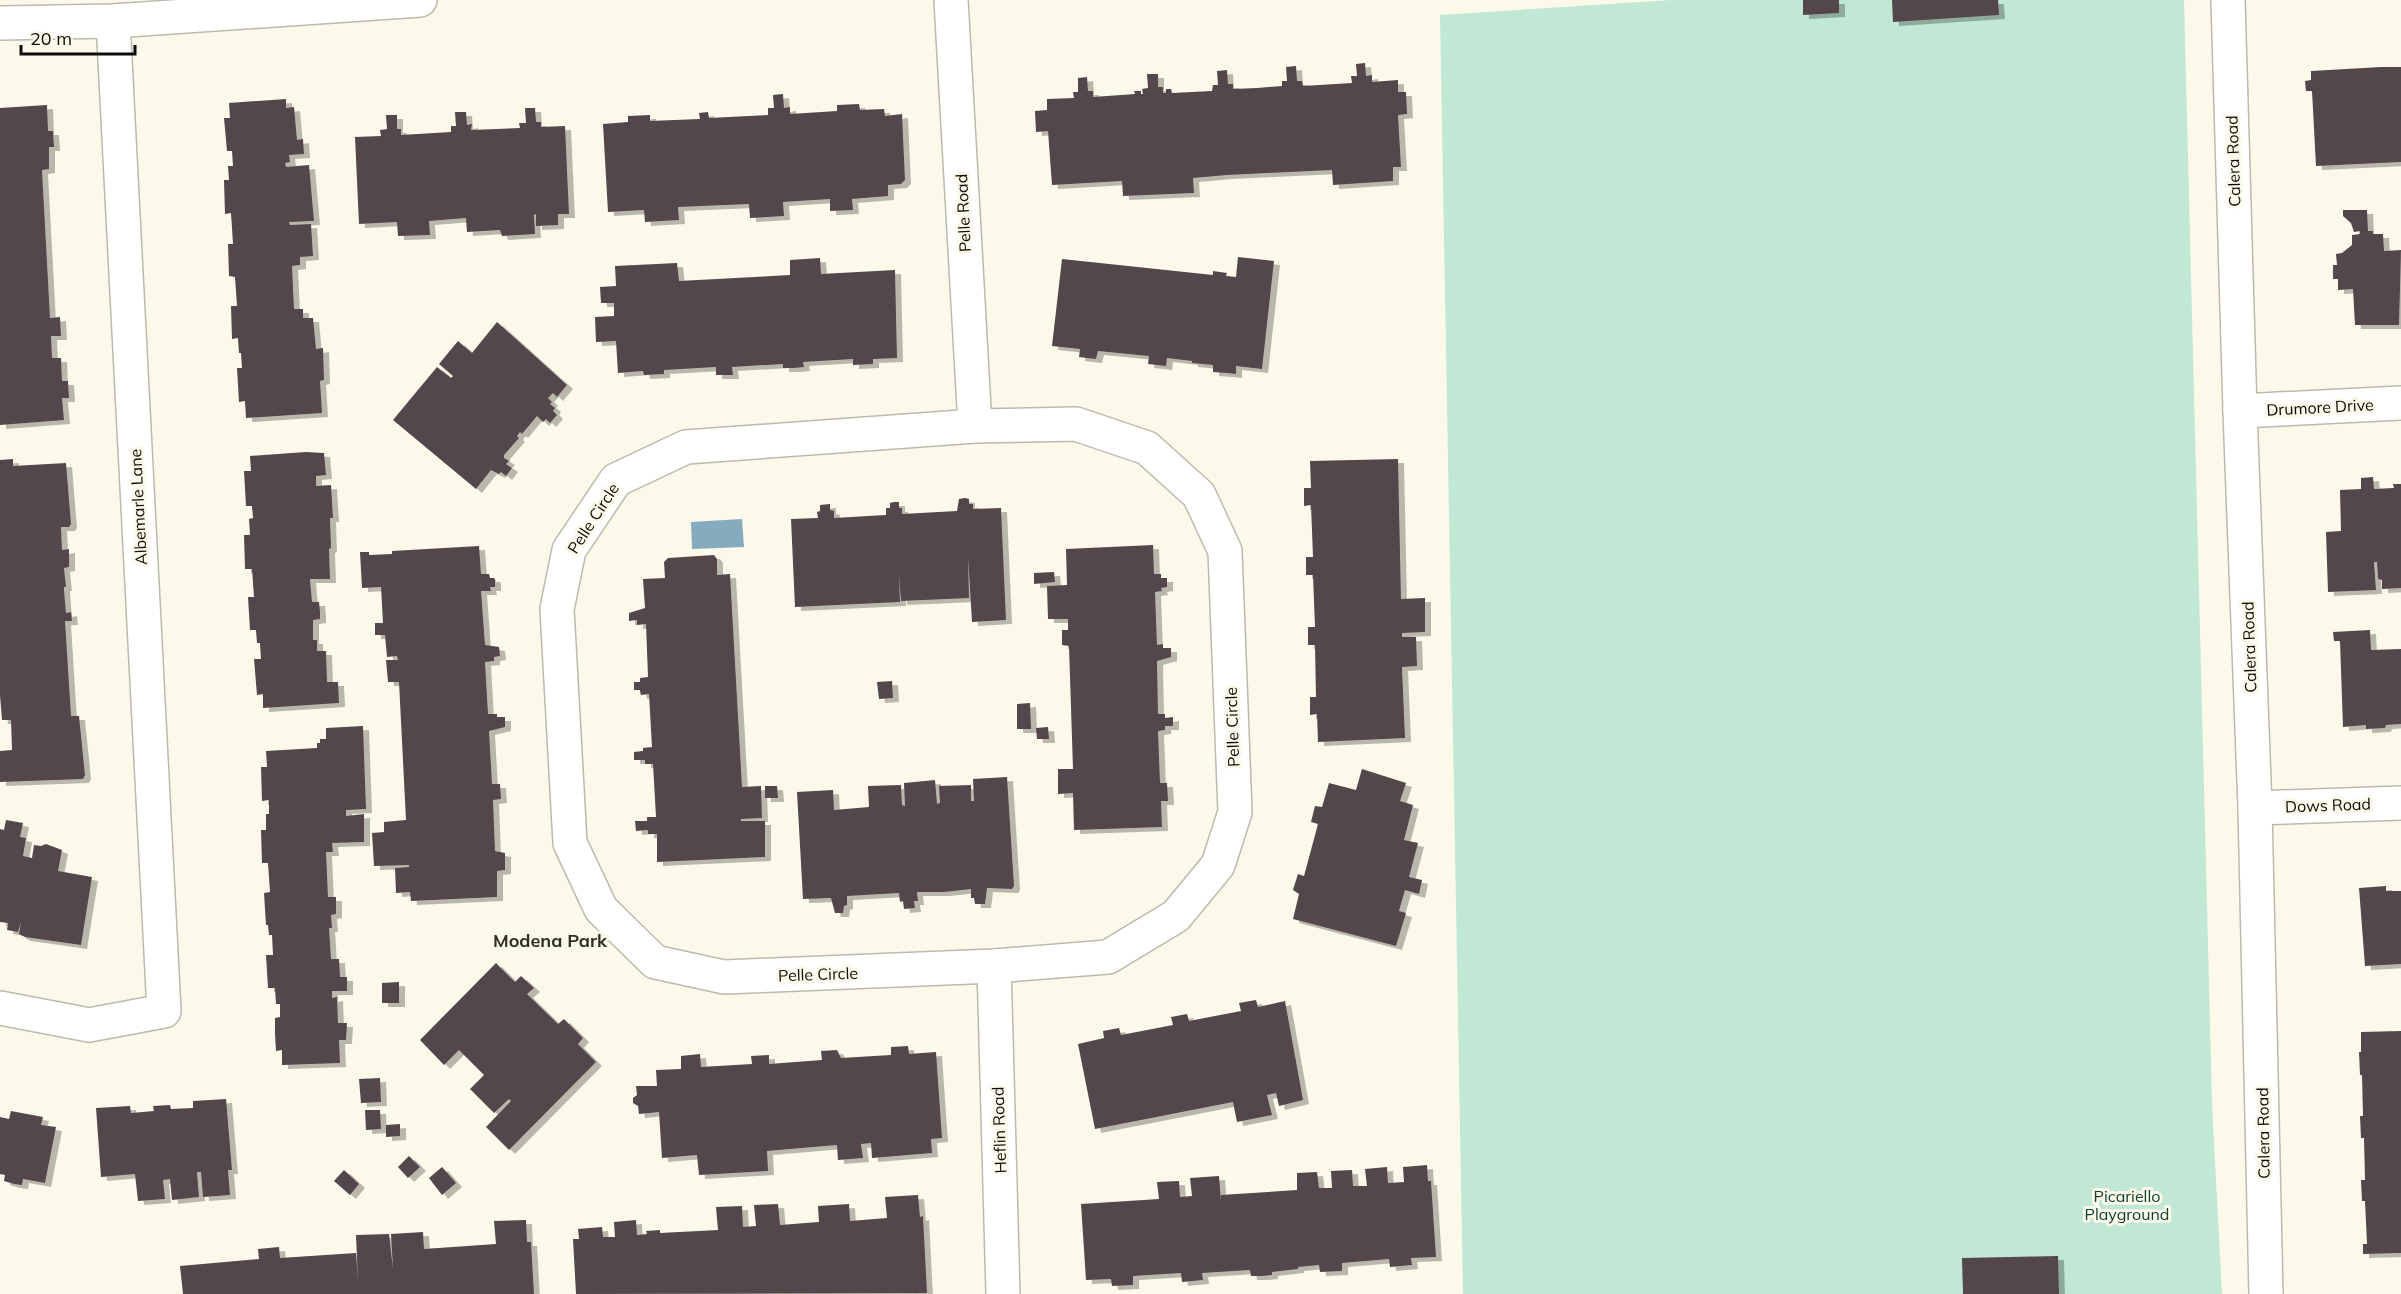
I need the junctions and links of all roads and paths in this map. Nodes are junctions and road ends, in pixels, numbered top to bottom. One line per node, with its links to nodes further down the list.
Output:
1 (420, 0): 4 (street)
2 (951, 0): 9 (street, Pelle Road)
3 (2228, 0): 8 (street, Calera Road)
4 (375, 1): 5 (street)
5 (113, 21): 6 (street); 13 (street, Albemarle Lane)
6 (0, 23)
7 (2401, 403): 8 (street, Drumore Drive)
8 (2240, 411): 11 (street, Calera Road)
9 (975, 426): 12 (street, Pelle Circle); 12 (street, Pelle Circle)
10 (2401, 802): 11 (street, Dows Road)
11 (2255, 808): 15 (street, Calera Road)
12 (994, 966): 14 (street, Heflin Road)
13 (0, 1008)
14 (1003, 1294)
15 (2266, 1294)

